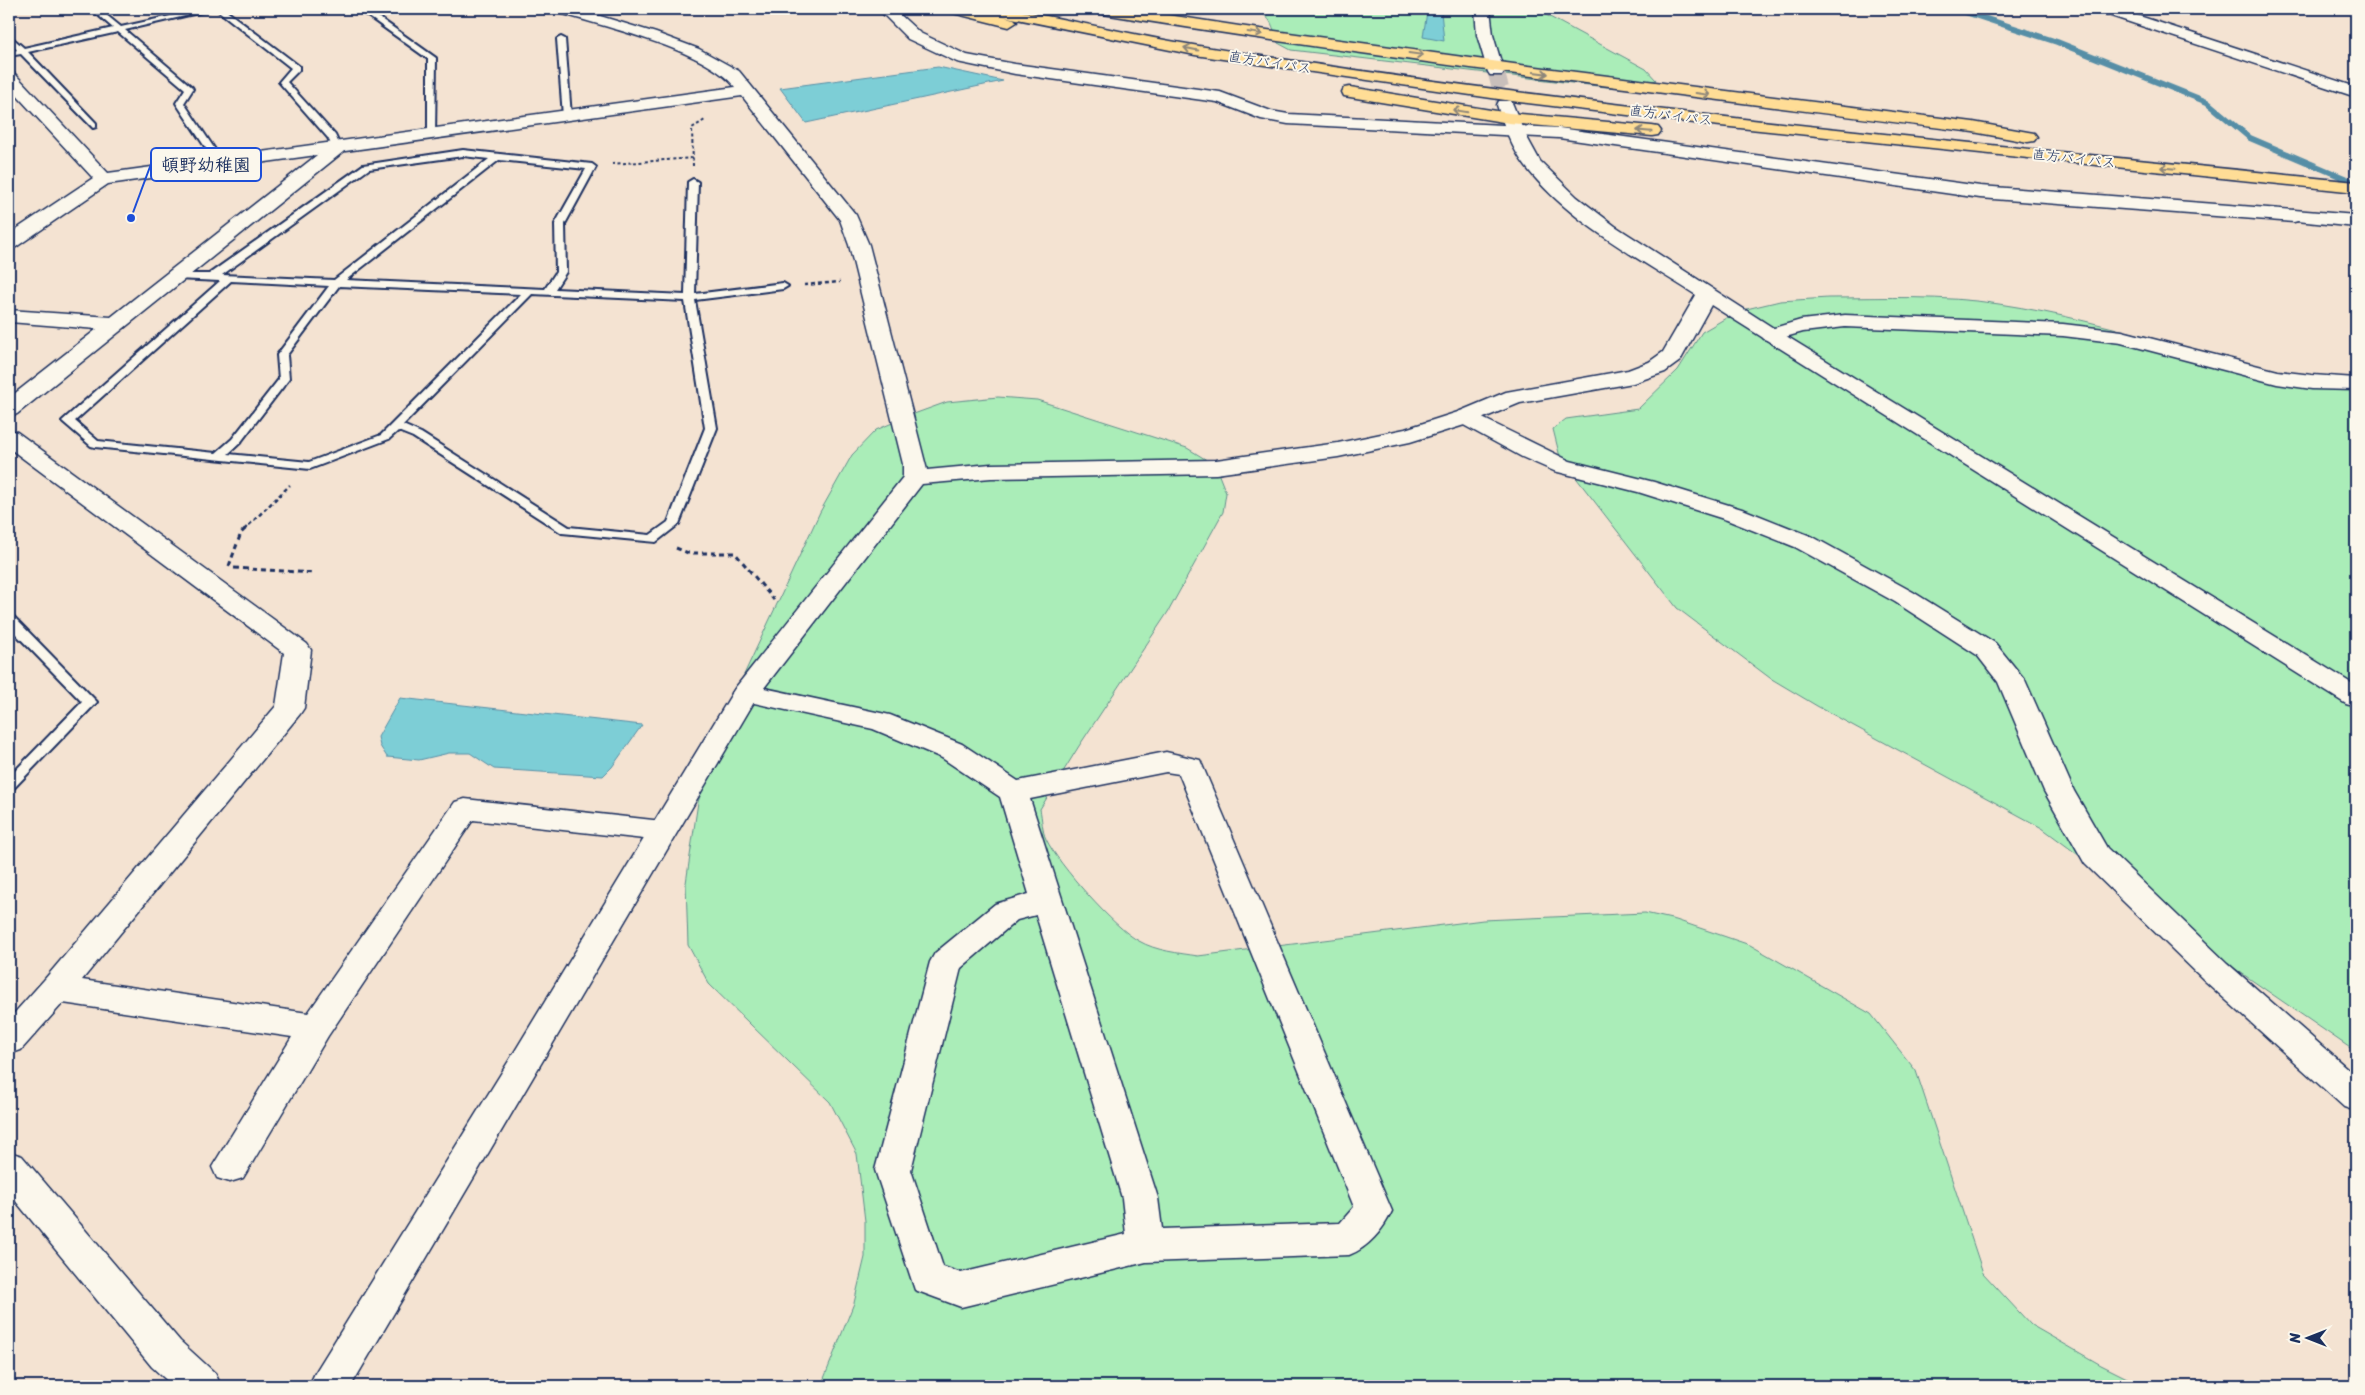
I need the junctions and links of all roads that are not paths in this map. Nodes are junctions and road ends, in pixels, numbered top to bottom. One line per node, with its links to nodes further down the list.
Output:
1 (95, 9): 13 (lane)
2 (210, 9): 13 (lane)
3 (220, 9): 28 (lane)
4 (362, 9): 27 (lane)
5 (562, 9): 22 (street)
6 (886, 9): 25 (street)
7 (954, 9): 20 (highway)
8 (991, 9): 29 (highway, 直方バイパス, one-way to 8)
9 (1042, 9): 29 (highway, 直方バイパス)
10 (1103, 9): 18 (highway, one-way to 18)
11 (1482, 9): 18 (street)
12 (2104, 9): 23 (street)
13 (118, 30): 16 (lane); 31 (lane)
14 (9, 37): 16 (lane)
15 (561, 39): 24 (lane)
16 (23, 51): 17 (lane); 26 (lane)
17 (9, 54)
18 (1495, 69): 29 (highway, one-way to 29)
19 (9, 77): 33 (street)
20 (1307, 84)
21 (1337, 89): 25 (highway, one-way to 21)
22 (746, 91): 24 (street); 56 (street)
23 (2356, 92)
24 (567, 116): 27 (street)
25 (1509, 118): 29 (highway, one-way to 25); 36 (street); 45 (street)
26 (93, 125)
27 (432, 135): 28 (street)
28 (337, 148): 31 (street); 38 (street)
29 (2073, 152): 32 (highway, 直方バイパス); 35 (highway, 直方バイパス, one-way to 29)
30 (497, 157): 39 (lane); 41 (lane); 44 (lane)
31 (220, 163): 33 (street)
32 (2356, 175)
33 (103, 179): 37 (street)
34 (693, 182): 46 (lane)
35 (2356, 187)
36 (2356, 221)
37 (9, 243)
38 (176, 276): 39 (lane); 48 (street)
39 (211, 278): 40 (lane)
40 (229, 278): 41 (lane); 55 (lane)
41 (336, 283): 43 (lane); 55 (lane)
42 (783, 286): 46 (lane)
43 (530, 291): 44 (lane); 53 (lane)
44 (548, 292): 46 (lane)
45 (1706, 295): 49 (street); 52 (street)
46 (690, 298): 53 (lane)
47 (9, 316): 48 (street)
48 (115, 324): 51 (street)
49 (1771, 335): 50 (street); 59 (street)
50 (2356, 384)
51 (9, 409)
52 (1466, 417): 56 (street); 67 (street)
53 (396, 426): 55 (lane)
54 (9, 437): 64 (street)
55 (219, 456)
56 (915, 478): 58 (street)
57 (9, 620): 60 (lane)
58 (746, 693): 61 (street); 62 (street)
59 (2356, 698)
60 (9, 786)
61 (1013, 792): 63 (street); 70 (street)
62 (662, 831): 65 (street); 72 (street)
63 (1048, 900): 70 (street); 70 (street)
64 (56, 989): 65 (street); 66 (street)
65 (316, 1027): 68 (street)
66 (9, 1041)
67 (2356, 1097)
68 (230, 1167)
69 (9, 1168): 71 (street)
70 (1146, 1246)
71 (201, 1386)
72 (328, 1386)

